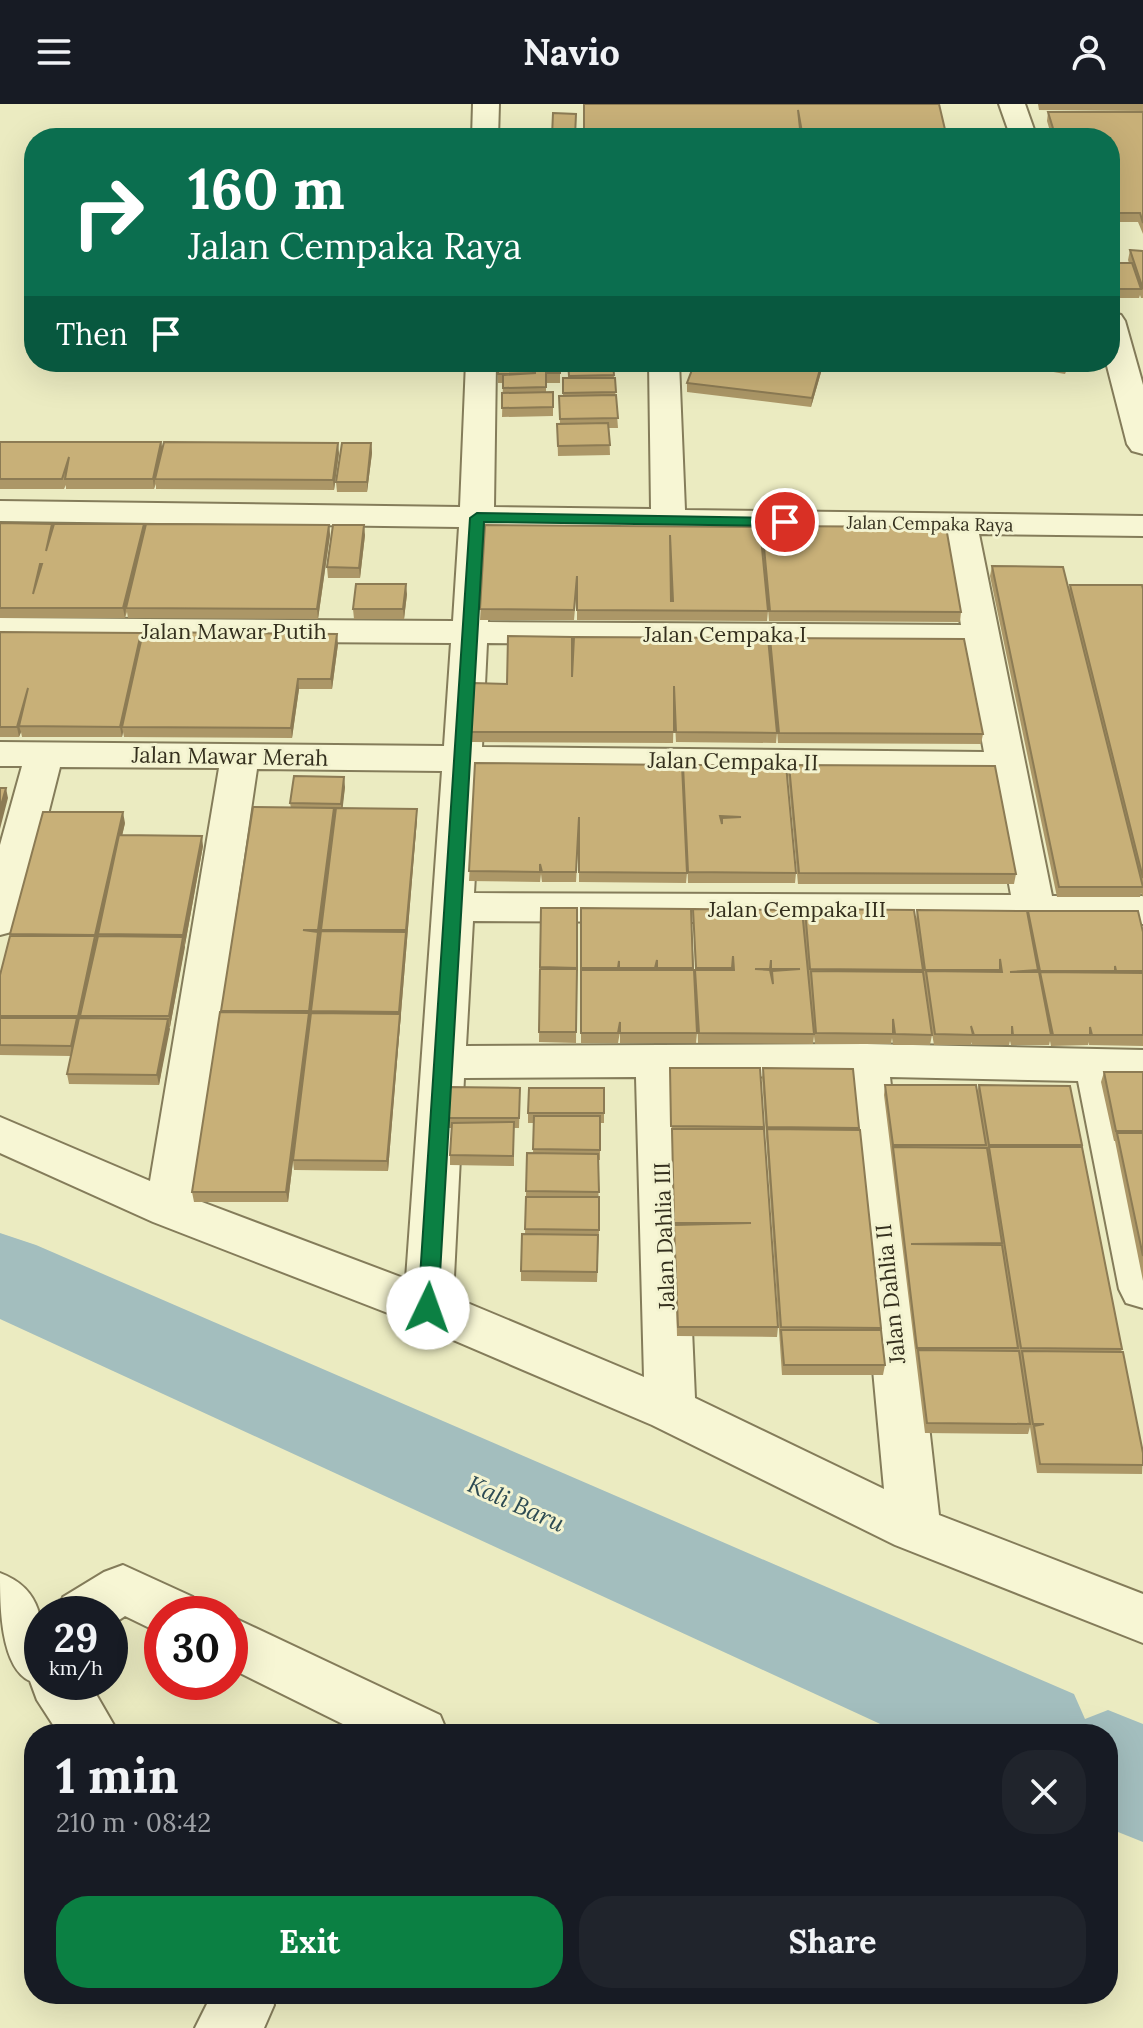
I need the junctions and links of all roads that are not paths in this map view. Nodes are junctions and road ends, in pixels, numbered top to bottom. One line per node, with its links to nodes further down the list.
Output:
1 (486, 104): 3 (street)
2 (1012, 104): 4 (street)
3 (485, 128)
4 (1020, 128)
5 (1120, 328): 8 (street)
6 (481, 372): 11 (street)
7 (664, 372): 12 (street)
8 (1137, 405): 9 (street)
9 (1143, 444)
10 (0, 511): 11 (street, Jalan Cempaka Raya)
11 (477, 518): 12 (street, Jalan Cempaka Raya); 16 (street)
12 (668, 520): 13 (street, Jalan Cempaka Raya)
13 (960, 525): 14 (street, Jalan Cempaka Raya); 17 (street)
14 (1143, 526)
15 (0, 629): 16 (street, Jalan Mawar Putih)
16 (468, 632): 17 (street, Jalan Cempaka I); 21 (street)
17 (982, 636): 22 (street)
18 (0, 754): 19 (street, Jalan Mawar Merah)
19 (44, 754): 20 (street, Jalan Mawar Merah); 26 (street)
20 (240, 756): 21 (street, Jalan Mawar Merah); 33 (street)
21 (461, 758): 22 (street, Jalan Cempaka II); 23 (street)
22 (1006, 764): 24 (street)
23 (452, 907): 24 (street, Jalan Cempaka III); 28 (street)
24 (1034, 910): 25 (street, Jalan Cempaka III)
25 (1143, 910)
26 (0, 921)
27 (866, 1060): 29 (street); 30 (street); 37 (street, Jalan Dahlia II)
28 (442, 1062): 29 (street); 35 (street)
29 (658, 1063): 36 (street, Jalan Dahlia III)
30 (1097, 1066): 31 (street); 34 (street)
31 (1143, 1066)
32 (0, 1134): 33 (street)
33 (169, 1209): 35 (street)
34 (1143, 1289)
35 (428, 1303): 36 (street)
36 (670, 1410): 37 (street)
37 (914, 1529): 41 (street)
38 (112, 1596): 40 (street)
39 (0, 1597): 42 (street)
40 (144, 1599)
41 (1143, 1619)
42 (24, 1630)
43 (248, 1650): 46 (street)
44 (70, 1700): 45 (street)
45 (85, 1724)
46 (400, 1724)
47 (243, 2004): 48 (street)
48 (226, 2028)

